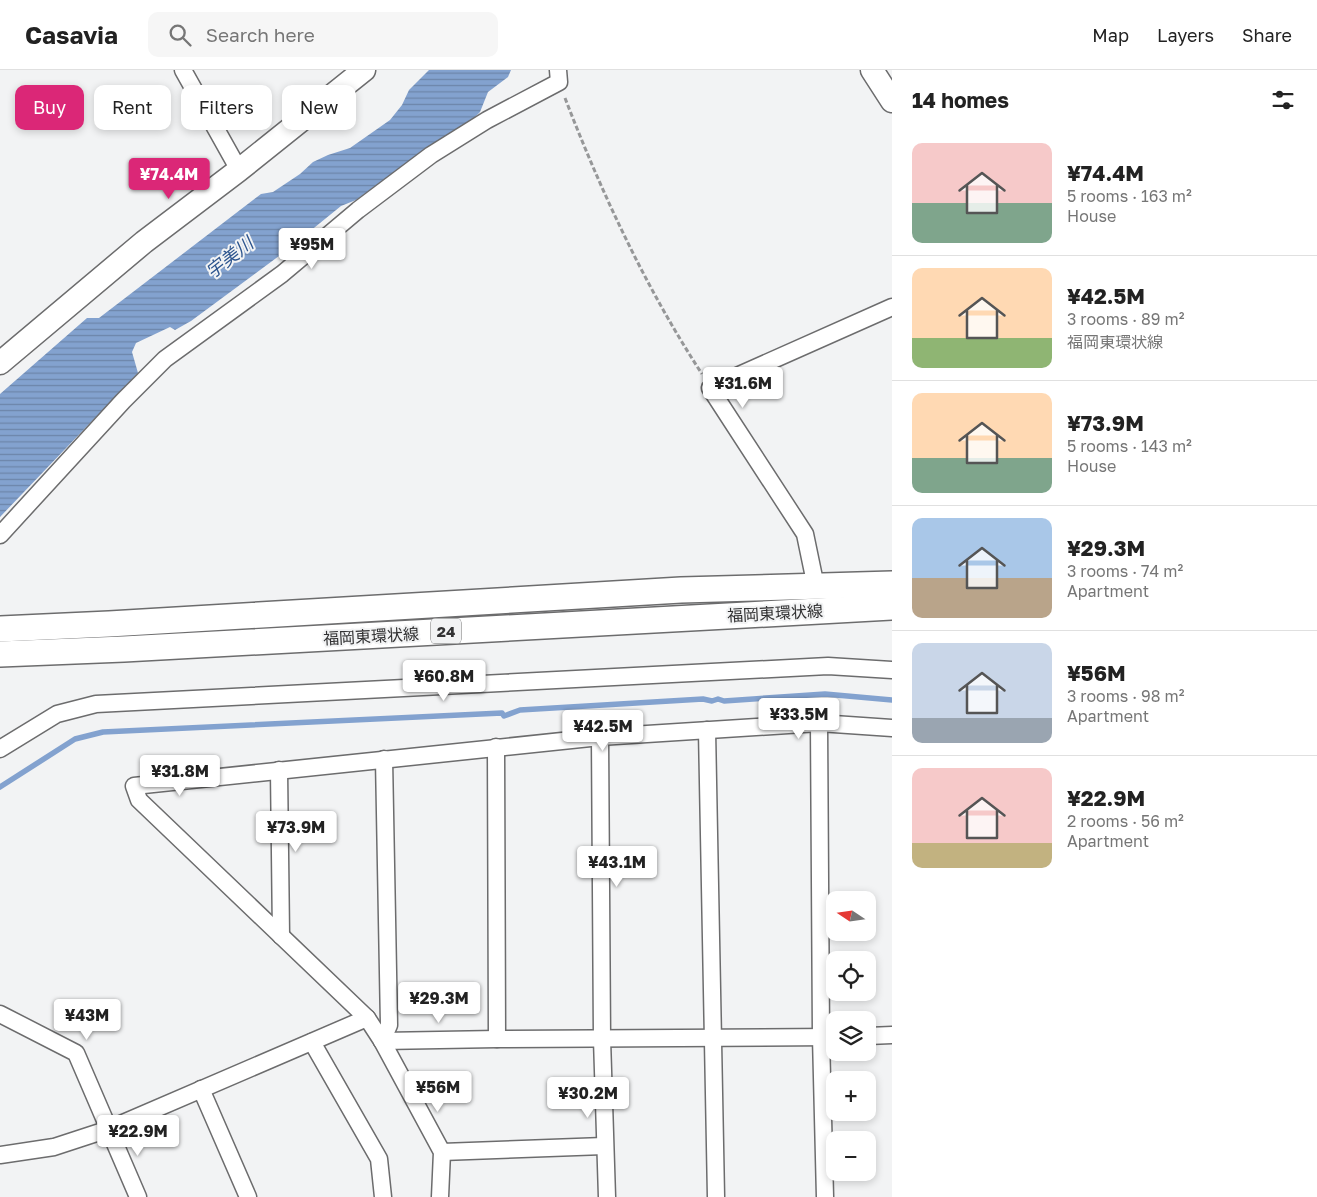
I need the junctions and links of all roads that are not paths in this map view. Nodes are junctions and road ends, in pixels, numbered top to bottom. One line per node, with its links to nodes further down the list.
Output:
1 (183, 70): 6 (street)
2 (364, 70): 6 (street)
3 (872, 70): 5 (street)
4 (558, 76): 9 (street)
5 (892, 101)
6 (239, 170): 8 (street)
7 (892, 307): 11 (street)
8 (0, 363)
9 (0, 535)
10 (892, 584): 11 (main road, 福岡東環状線 / 24)
11 (816, 587): 13 (main road, 福岡東環状線 / 24)
12 (892, 608): 14 (main road, 福岡東環状線 / 24)
13 (0, 629)
14 (0, 654)
15 (892, 670): 21 (street)
16 (819, 723): 17 (street); 18 (street); 25 (street)
17 (892, 728)
18 (707, 730): 19 (street); 31 (street)
19 (600, 737): 20 (street); 33 (street)
20 (496, 747): 22 (street); 32 (street)
21 (0, 749)
22 (384, 759): 23 (street); 34 (street)
23 (279, 770): 24 (street); 24 (street)
24 (281, 936): 27 (street)
25 (827, 1011)
26 (0, 1014): 38 (street)
27 (367, 1018): 34 (street); 35 (street)
28 (876, 1036): 29 (street)
29 (892, 1036)
30 (826, 1037): 31 (street)
31 (712, 1038): 33 (street); 47 (street)
32 (497, 1039): 33 (street); 34 (street)
33 (602, 1039): 39 (street)
34 (382, 1041): 40 (street)
35 (312, 1042): 37 (street); 44 (street)
36 (828, 1061): 48 (street)
37 (201, 1089): 38 (street); 43 (street)
38 (109, 1129): 41 (street); 42 (street)
39 (604, 1146): 40 (street); 46 (street)
40 (442, 1152): 45 (street)
41 (0, 1155)
42 (138, 1197)
43 (248, 1197)
44 (382, 1197)
45 (440, 1197)
46 (607, 1197)
47 (716, 1197)
48 (825, 1197)

